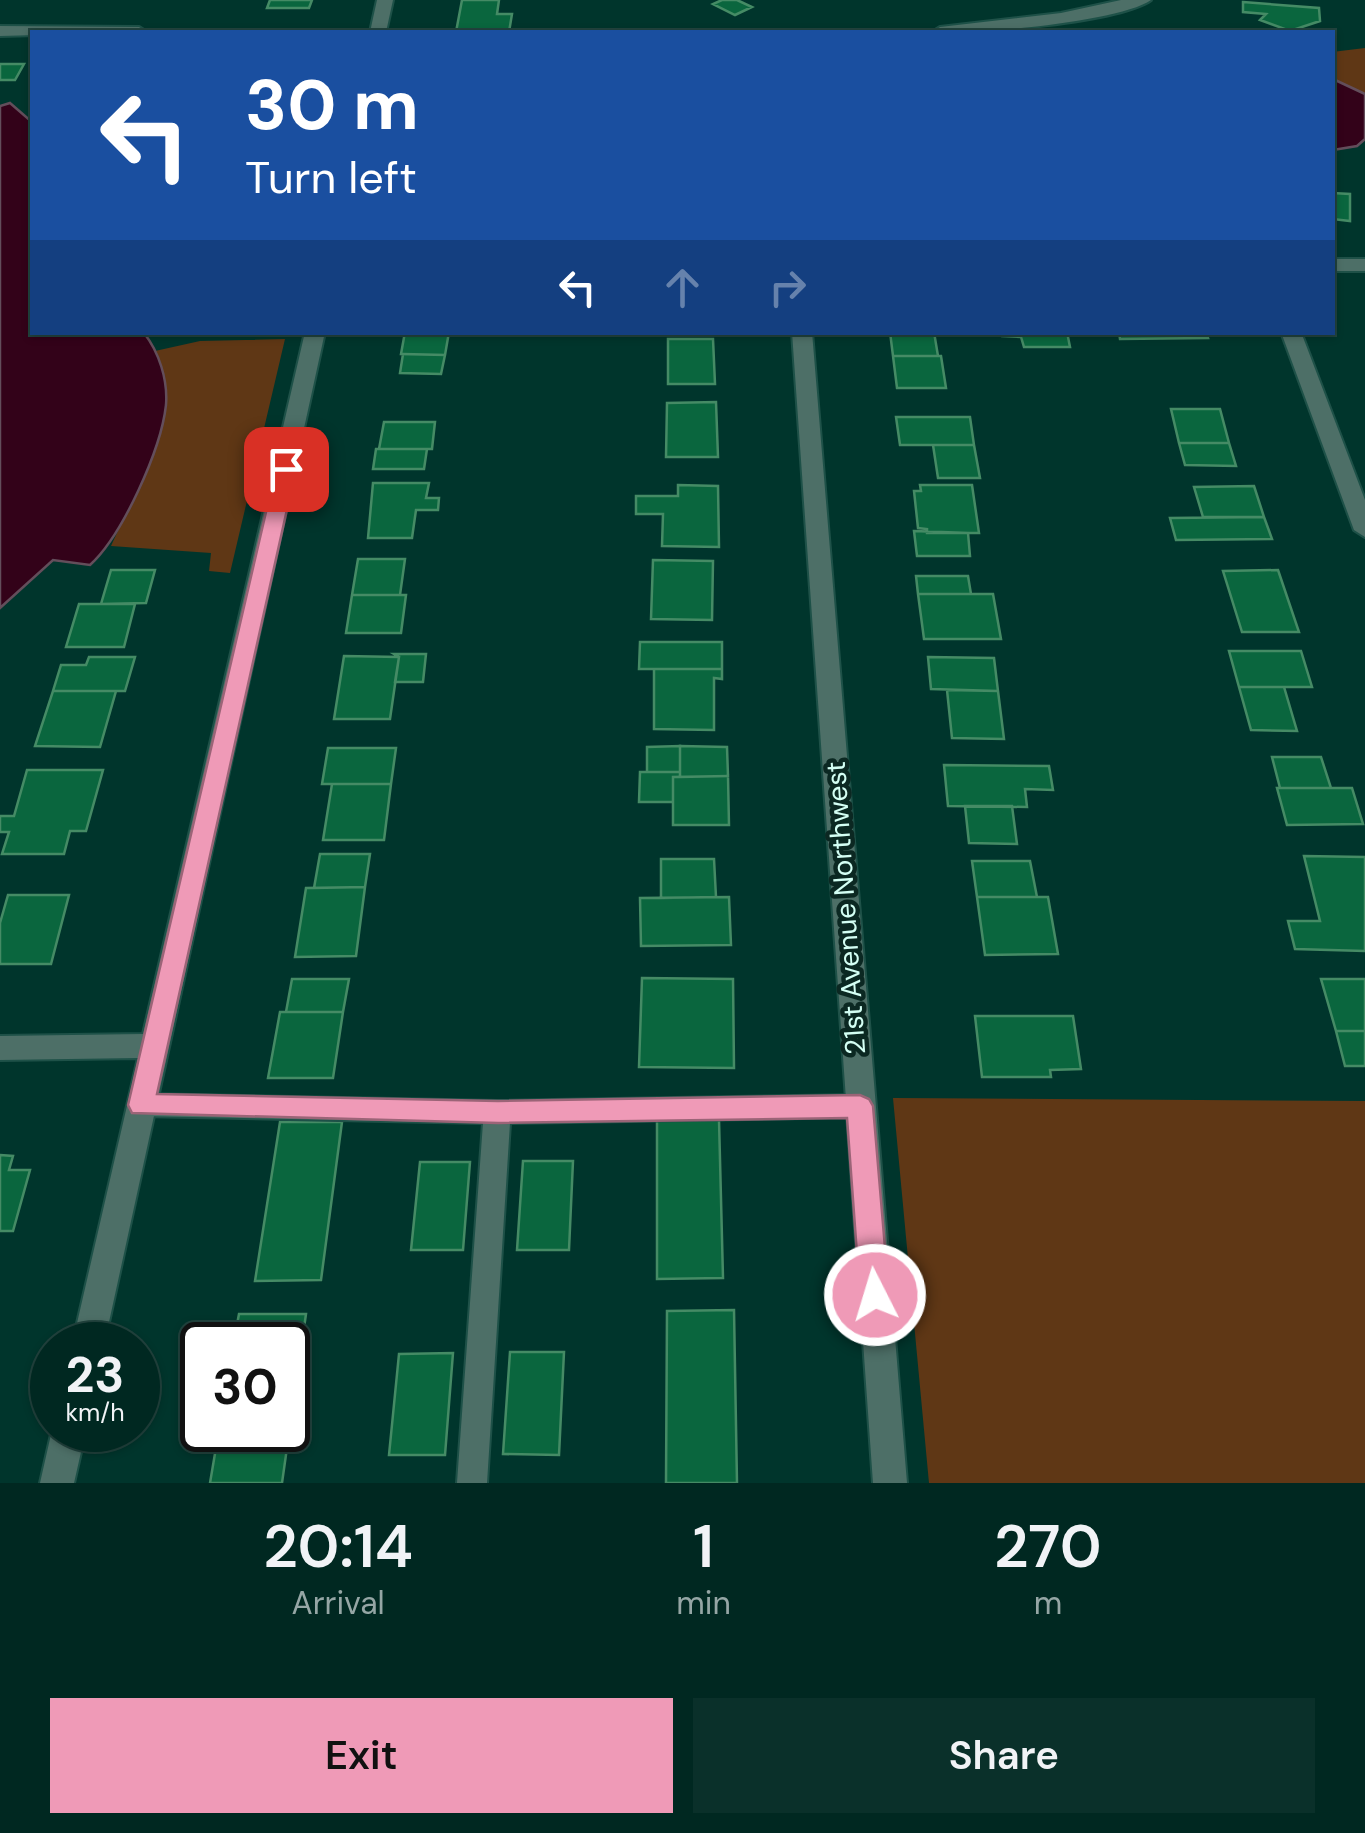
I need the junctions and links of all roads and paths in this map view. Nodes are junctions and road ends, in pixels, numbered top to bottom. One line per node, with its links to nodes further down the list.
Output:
1 (385, 0): 3 (street)
2 (1143, 0): 4 (street)
3 (378, 30)
4 (957, 30)
5 (0, 31): 6 (street)
6 (30, 31)
7 (1335, 265): 8 (street)
8 (1365, 265)
9 (314, 335): 13 (street)
10 (802, 335): 16 (street, 21st Avenue Northwest)
11 (1293, 335): 12 (street)
12 (1365, 530)
13 (154, 1046): 14 (street); 15 (street)
14 (0, 1048)
15 (141, 1105): 17 (lane); 18 (street)
16 (860, 1106): 17 (lane); 22 (street, 21st Avenue Northwest)
17 (498, 1112): 21 (lane)
18 (93, 1322)
19 (64, 1452): 20 (street)
20 (57, 1483)
21 (472, 1483)
22 (890, 1483)

